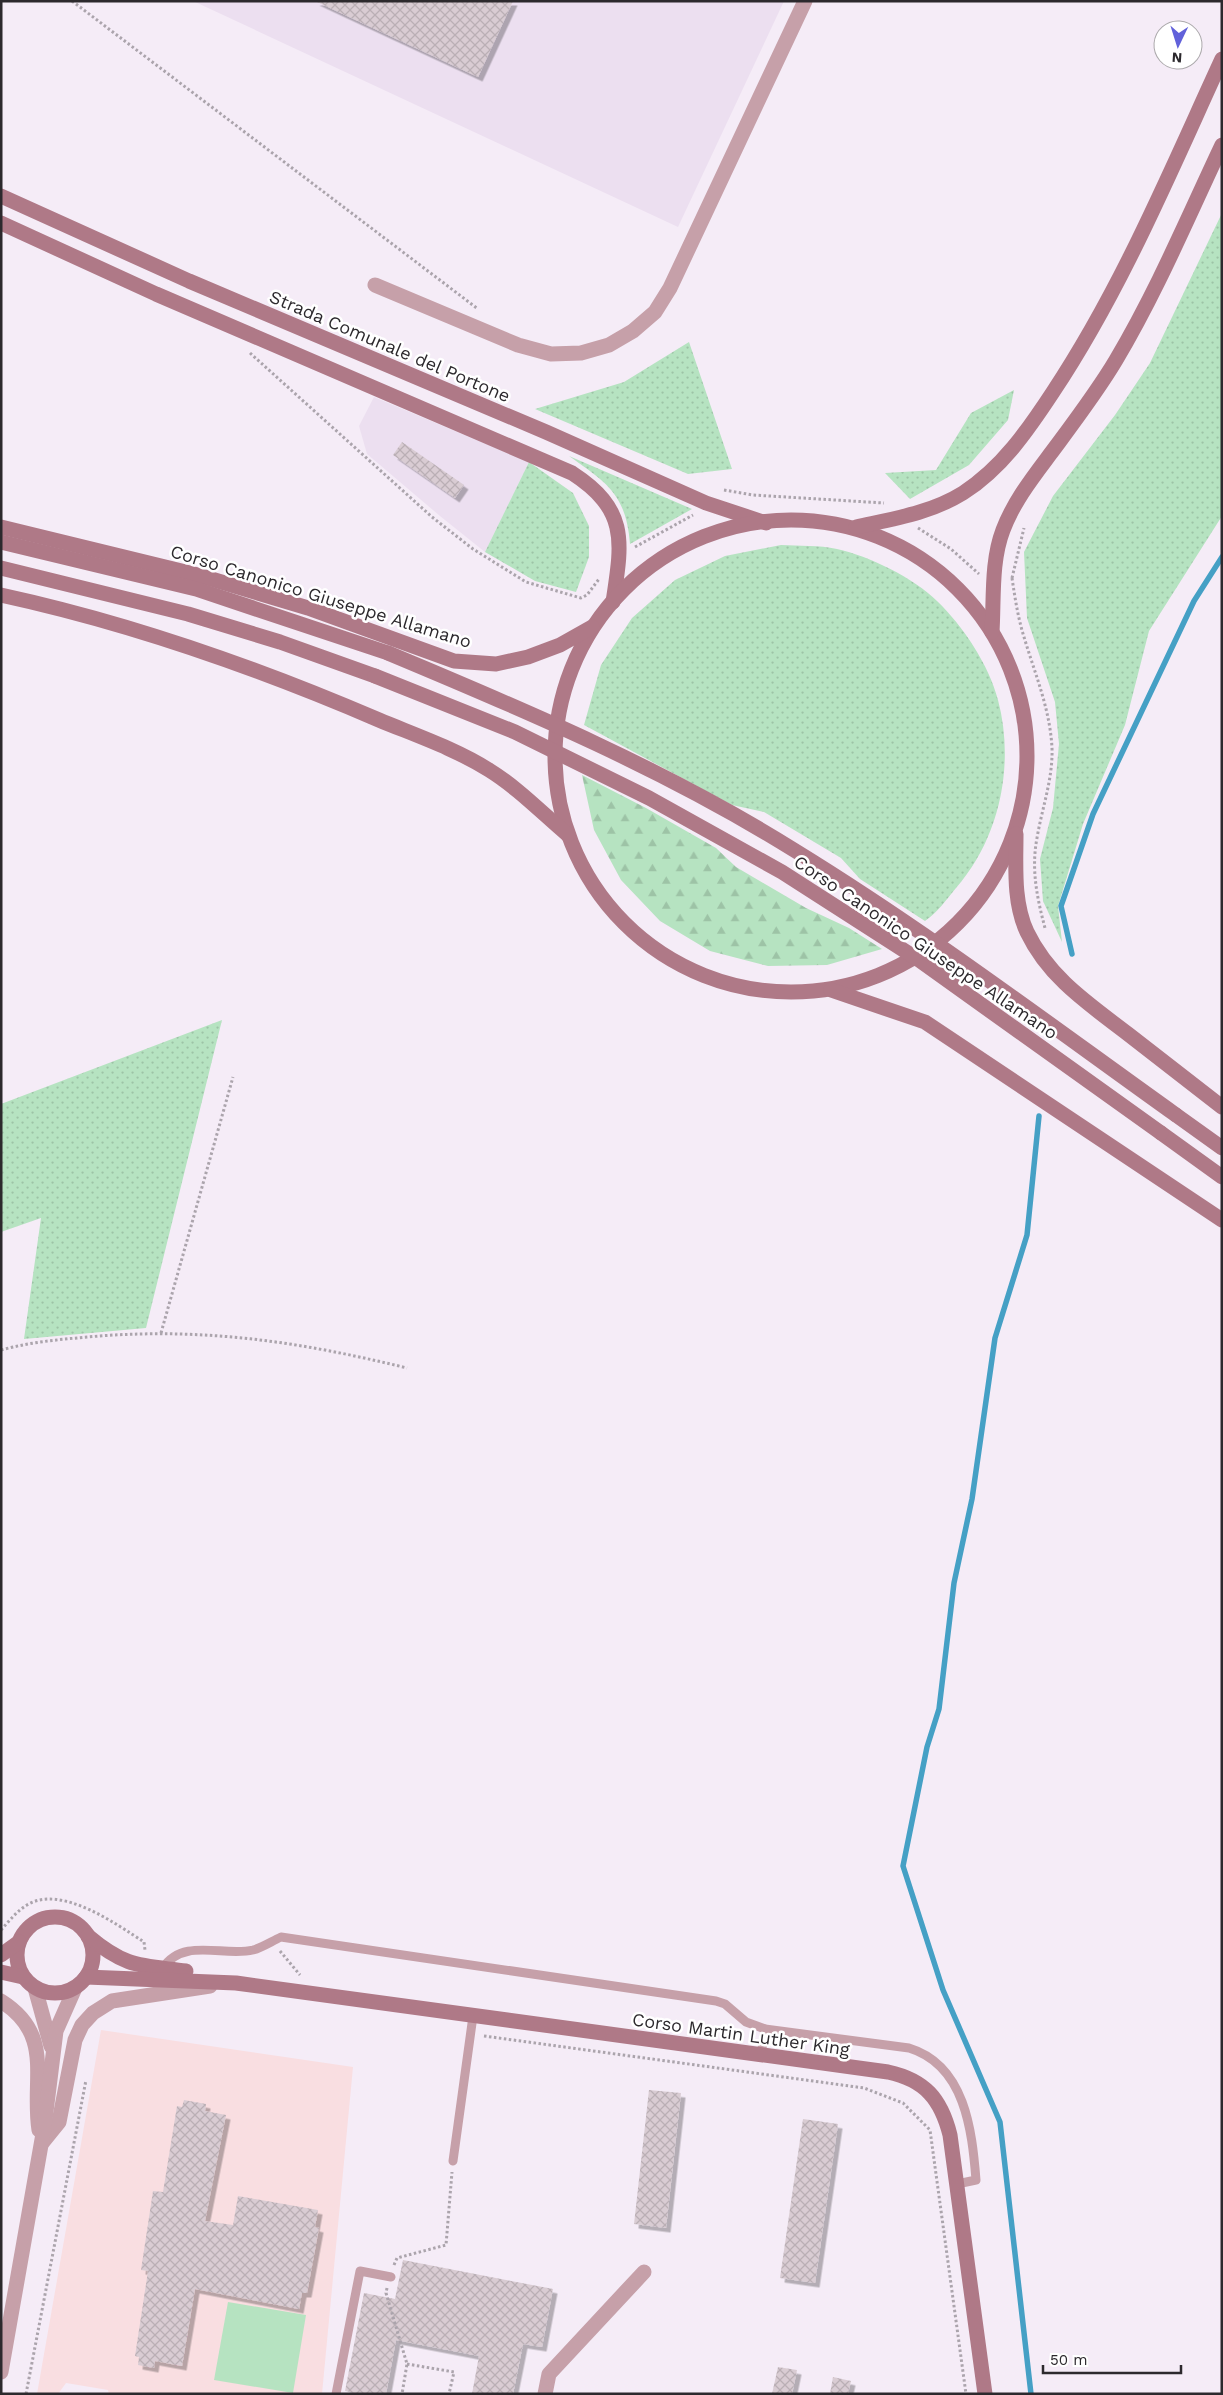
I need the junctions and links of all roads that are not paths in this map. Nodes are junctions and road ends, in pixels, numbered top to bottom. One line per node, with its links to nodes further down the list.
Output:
1 (805, 1): 6 (street)
2 (1222, 59): 9 (street)
3 (1222, 145): 15 (street)
4 (1, 196): 7 (street, Strada Comunale del Portone)
5 (1, 223): 13 (street)
6 (375, 285)
7 (768, 523): 9 (street); 13 (street)
8 (1, 527): 14 (street, Corso Canonico Giuseppe Allamano)
9 (854, 527): 15 (street)
10 (1, 542): 20 (street, Corso Canonico Giuseppe Allamano, bridge)
11 (1, 568): 21 (street, Corso Canonico Giuseppe Allamano, bridge)
12 (1, 595): 17 (street)
13 (613, 602): 14 (street)
14 (595, 626): 17 (street)
15 (992, 632): 16 (street)
16 (1017, 819): 18 (street); 19 (street)
17 (568, 835): 18 (street)
18 (830, 990): 22 (street)
19 (1222, 1106)
20 (1222, 1148)
21 (1222, 1176)
22 (1222, 1220)
23 (87, 1935): 24 (street); 26 (street, Corso Martin Luther King); 29 (street)
24 (18, 1942): 25 (street); 28 (street)
25 (1, 1955)
26 (163, 1968): 30 (street, Corso Martin Luther King); 34 (lane)
27 (1, 1972): 28 (street)
28 (23, 1977): 31 (street)
29 (81, 1982): 30 (street, Corso Martin Luther King); 31 (street); 35 (street)
30 (236, 1983): 33 (street, Corso Martin Luther King); 37 (street)
31 (35, 1988): 35 (street)
32 (1, 2001): 37 (street)
33 (473, 2016): 36 (street, Corso Martin Luther King); 38 (lane)
34 (765, 2029): 36 (lane); 39 (lane)
35 (52, 2052): 37 (street)
36 (761, 2055): 39 (street, Corso Martin Luther King)
37 (41, 2144): 42 (street)
38 (453, 2161)
39 (956, 2184): 45 (street, Corso Martin Luther King)
40 (644, 2272): 44 (street)
41 (391, 2277): 43 (lane)
42 (1, 2372)
43 (336, 2394)
44 (545, 2394)
45 (985, 2394)

